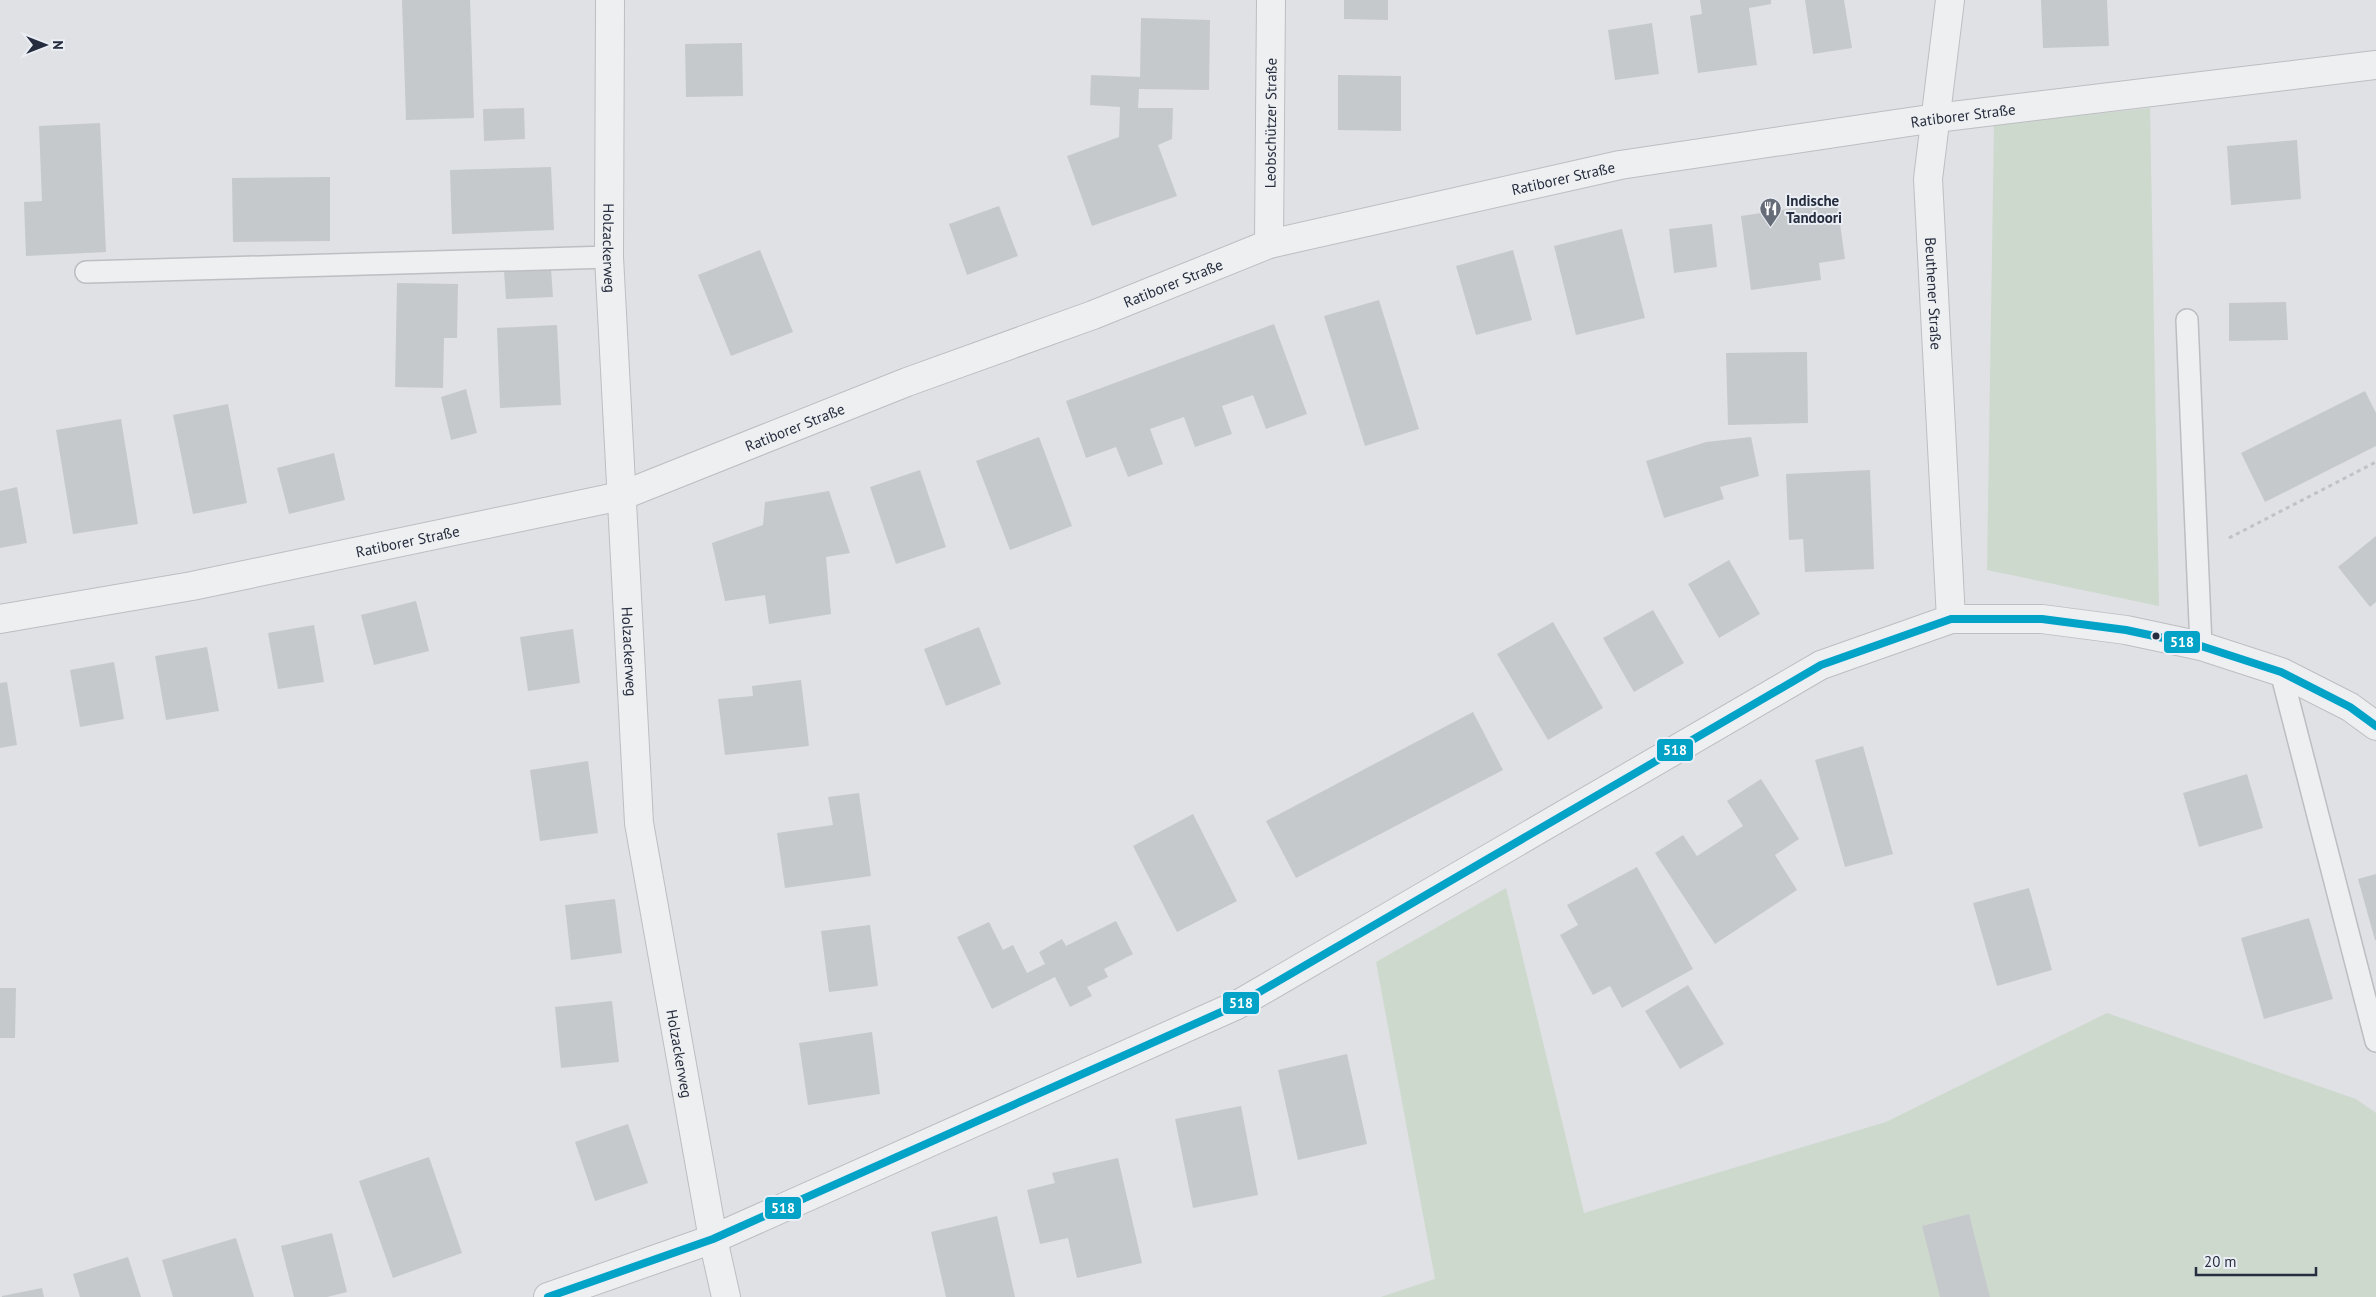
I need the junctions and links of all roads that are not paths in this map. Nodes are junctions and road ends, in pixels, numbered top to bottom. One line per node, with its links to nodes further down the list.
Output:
1 (610, 0): 7 (street, Holzackerweg)
2 (1271, 0): 6 (street, Leobschützer Straße)
3 (1950, 0): 5 (street, Beuthener Straße)
4 (2376, 65): 5 (street, Ratiborer Straße)
5 (1936, 118): 6 (street, Ratiborer Straße); 12 (street, Beuthener Straße)
6 (1269, 244): 10 (street, Ratiborer Straße)
7 (609, 257): 8 (lane); 10 (street, Holzackerweg)
8 (86, 272)
9 (2187, 320): 13 (lane)
10 (621, 496): 11 (street, Ratiborer Straße); 17 (street, Holzackerweg)
11 (0, 619)
12 (1951, 619): 13 (street); 17 (street)
13 (2201, 646): 14 (street)
14 (2281, 672): 15 (street); 16 (lane)
15 (2376, 726)
16 (2376, 1041)
17 (713, 1239): 18 (street); 19 (street, Holzackerweg)
18 (548, 1297)
19 (726, 1297)

